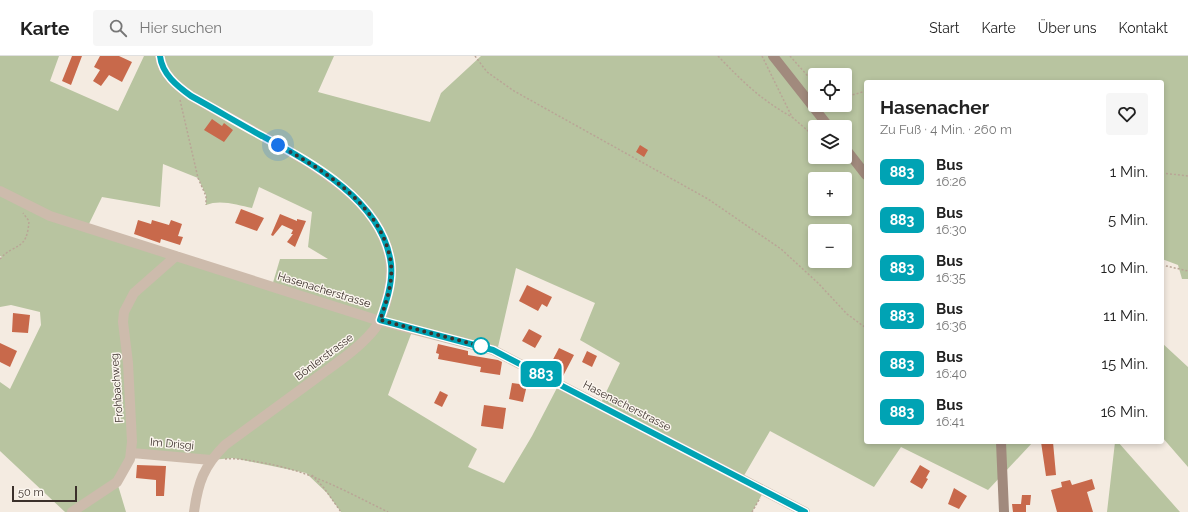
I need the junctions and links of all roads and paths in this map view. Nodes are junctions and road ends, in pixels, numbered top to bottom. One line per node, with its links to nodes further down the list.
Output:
1 (160, 56): 8 (street, Bönlerstrasse)
2 (475, 56): 27 (path)
3 (718, 56): 11 (path)
4 (762, 56): 11 (path)
5 (773, 56): 12 (street)
6 (790, 56): 7 (path)
7 (808, 76)
8 (177, 86): 19 (path); 26 (street, Bönlerstrasse)
9 (864, 92): 10 (path)
10 (852, 95)
11 (792, 116): 13 (path)
12 (823, 120)
13 (808, 131)
14 (852, 157): 15 (street)
15 (864, 172)
16 (1164, 173): 17 (path)
17 (1188, 176)
18 (0, 191): 22 (street, Hasenacherstrasse)
19 (206, 205)
20 (19, 209): 21 (path)
21 (1, 256): 23 (path)
22 (176, 256): 26 (street, Hasenacherstrasse); 29 (street, Frohbachweg)
23 (0, 259)
24 (1164, 265): 25 (path)
25 (1188, 271)
26 (380, 320): 30 (street, Bönlerstrasse); 32 (street, Hasenacherstrasse)
27 (864, 326)
28 (1001, 444): 39 (street)
29 (132, 452): 30 (street, Im Drisgi); 33 (street, Frohbachweg)
30 (211, 460): 31 (path); 34 (street, Bönlerstrasse)
31 (311, 474): 35 (path); 36 (path)
32 (764, 491): 37 (path); 38 (street, Hasenacherstrasse)
33 (72, 512)
34 (194, 512)
35 (341, 512)
36 (388, 512)
37 (752, 512)
38 (805, 512)
39 (1004, 512)

